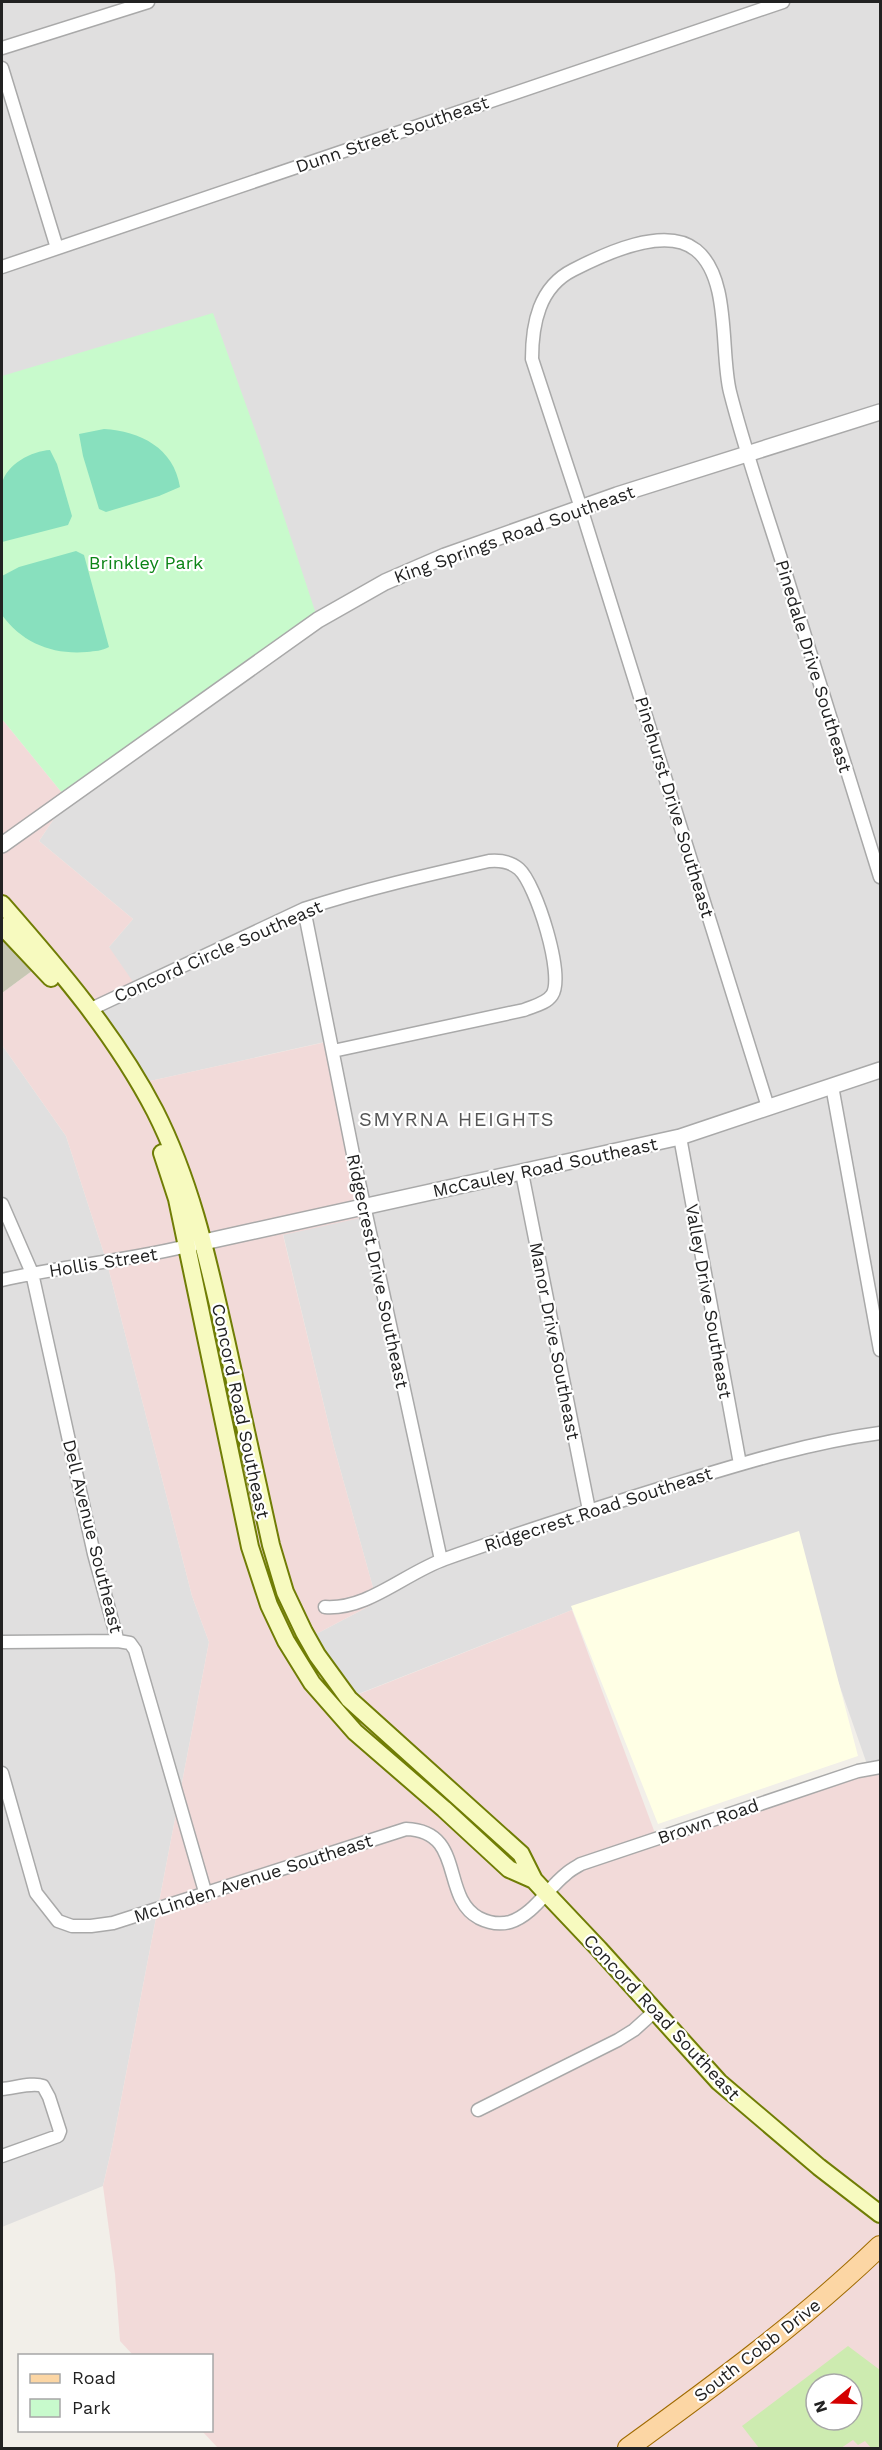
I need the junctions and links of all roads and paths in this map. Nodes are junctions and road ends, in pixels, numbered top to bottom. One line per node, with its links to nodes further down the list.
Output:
1 (148, 2): 3 (street)
2 (783, 2): 5 (street, Dunn Street Southeast)
3 (2, 48)
4 (2, 68): 5 (street)
5 (57, 248): 6 (street, Dunn Street Southeast)
6 (2, 267)
7 (880, 412): 8 (street, King Springs Road Southeast)
8 (748, 454): 9 (street, King Springs Road Southeast); 9 (street, Pinedale Drive Southeast); 11 (street, Pinedale Drive Southeast)
9 (581, 508): 10 (street, King Springs Road Southeast); 19 (street, Pinehurst Drive Southeast)
10 (2, 845)
11 (880, 877)
12 (2, 904): 15 (main road, Concord Road Southeast)
13 (304, 909): 15 (street, Concord Circle Southeast); 16 (street, Ridgecrest Drive Southeast); 16 (street, Concord Circle Southeast)
14 (2, 926): 25 (main road, Concord Road Southeast)
15 (91, 1009): 24 (main road, Concord Road Southeast)
16 (333, 1051): 23 (street, Ridgecrest Drive Southeast)
17 (880, 1070): 18 (street, McCauley Road Southeast)
18 (832, 1086): 19 (street, McCauley Road Southeast); 28 (street)
19 (768, 1107): 20 (street, McCauley Road Southeast)
20 (680, 1137): 21 (street, McCauley Road Southeast); 30 (street, Valley Drive Southeast)
21 (522, 1173): 23 (street, McCauley Road Southeast); 31 (street, Manor Drive Southeast)
22 (2, 1204): 26 (street, Dell Avenue Southeast)
23 (364, 1206): 24 (street, McCauley Road Southeast); 32 (street, Ridgecrest Drive Southeast)
24 (204, 1242): 25 (street, Hollis Street); 38 (main road, Concord Road Southeast)
25 (186, 1246): 26 (street, Hollis Street); 38 (main road, Concord Road Southeast)
26 (32, 1273): 27 (street, Hollis Street); 34 (street, Dell Avenue Southeast)
27 (2, 1280)
28 (880, 1350)
29 (880, 1433): 30 (street, Ridgecrest Road Southeast)
30 (740, 1464): 31 (street, Ridgecrest Road Southeast)
31 (589, 1510): 32 (street, Ridgecrest Road Southeast)
32 (441, 1560): 33 (street, Ridgecrest Road Southeast)
33 (325, 1607)
34 (118, 1641): 35 (street); 40 (street, Dell Avenue Southeast)
35 (2, 1642)
36 (880, 1767): 39 (street, Brown Road)
37 (2, 1773): 40 (street, McLinden Avenue Southeast)
38 (534, 1880): 39 (main road, Concord Road Southeast)
39 (546, 1893): 40 (street, McLinden Avenue Southeast); 41 (main road, Concord Road Southeast)
40 (206, 1895)
41 (655, 2011): 43 (street); 45 (main road, Concord Road Southeast)
42 (2, 2089): 44 (street)
43 (478, 2110)
44 (2, 2156)
45 (880, 2214)
46 (880, 2246): 47 (main road, South Cobb Drive)
47 (627, 2448)

